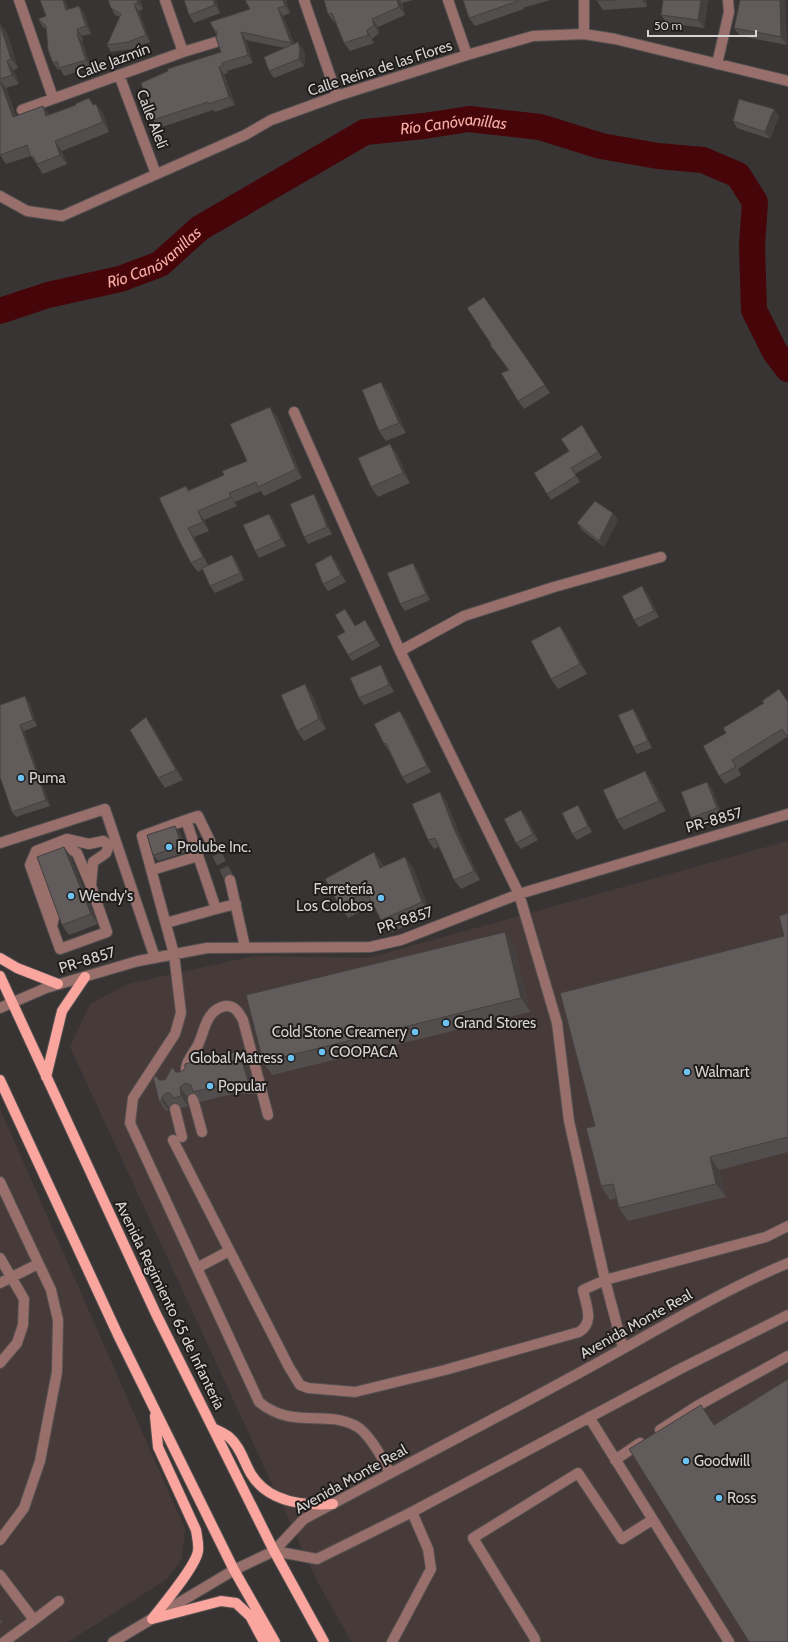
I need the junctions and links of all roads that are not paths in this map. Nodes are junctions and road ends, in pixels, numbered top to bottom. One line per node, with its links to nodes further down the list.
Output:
1 (19, 0): 15 (street)
2 (165, 0): 9 (street)
3 (304, 0): 14 (street)
4 (448, 0): 10 (street)
5 (584, 0): 7 (street)
6 (728, 0): 11 (street)
7 (584, 34): 10 (street, Calle Reina de las Flores); 11 (street, Calle Reina de las Flores)
8 (216, 42): 9 (street, Calle Jazmín)
9 (183, 52): 12 (street, Calle Jazmín)
10 (467, 55): 14 (street, Calle Reina de las Flores)
11 (717, 64): 13 (street, Calle Reina de las Flores)
12 (119, 75): 15 (street, Calle Jazmín); 17 (street, Calle Alelí)
13 (788, 81)
14 (337, 96): 17 (street, Calle Reina de las Flores)
15 (53, 98): 16 (street, Calle Jazmín)
16 (22, 110)
17 (156, 174): 18 (street, Calle Reina de las Flores)
18 (0, 196)
19 (294, 412): 21 (street)
20 (661, 556): 21 (street)
21 (400, 651): 31 (street)
22 (788, 814): 31 (street, PR-8857)
23 (186, 820): 24 (street); 27 (street); 28 (street)
24 (210, 841)
25 (0, 843): 26 (street)
26 (112, 844): 30 (street); 35 (street); 39 (street)
27 (198, 856): 28 (street); 33 (street)
28 (152, 870): 34 (street)
29 (230, 880): 32 (street)
30 (91, 886): 35 (street); 35 (street)
31 (519, 894): 36 (street, PR-8857); 60 (street)
32 (236, 904): 33 (street); 36 (street)
33 (216, 909): 34 (street)
34 (166, 923): 37 (street)
35 (52, 926)
36 (245, 947): 37 (street, PR-8857)
37 (174, 954): 39 (street, PR-8857); 58 (street)
38 (0, 958): 42 (main road)
39 (155, 958): 41 (street, PR-8857)
40 (0, 976): 43 (main road, Avenida Regimiento 65 de Infantería)
41 (85, 977): 42 (street, PR-8857); 46 (main road)
42 (58, 984): 43 (street, PR-8857)
43 (11, 1002): 44 (street, PR-8857); 46 (main road, Avenida Regimiento 65 de Infantería)
44 (0, 1008)
45 (172, 1074): 50 (street)
46 (46, 1077): 68 (main road, Avenida Regimiento 65 de Infantería)
47 (0, 1080): 66 (main road)
48 (193, 1099): 51 (street)
49 (175, 1109): 54 (street)
50 (268, 1115)
51 (202, 1132)
52 (0, 1182): 57 (street)
53 (788, 1226): 60 (street)
54 (229, 1251): 58 (street); 60 (street)
55 (0, 1258): 59 (street)
56 (788, 1263): 63 (street, Avenida Monte Real)
57 (38, 1264): 59 (street); 74 (street)
58 (197, 1268): 70 (street)
59 (12, 1277): 61 (street); 65 (street)
60 (605, 1280): 63 (street)
61 (0, 1282)
62 (788, 1315): 67 (street)
63 (623, 1348): 70 (street, Avenida Monte Real)
64 (788, 1356): 69 (street)
65 (0, 1363)
66 (154, 1408): 76 (main road); 79 (main road)
67 (589, 1417): 69 (street); 72 (street)
68 (213, 1428): 71 (main road); 75 (main road, Avenida Regimiento 65 de Infantería)
69 (615, 1460): 73 (street)
70 (390, 1473): 71 (street, Avenida Monte Real)
71 (333, 1504): 75 (street, Avenida Monte Real)
72 (412, 1512): 75 (street); 86 (street)
73 (652, 1520): 87 (street); 88 (street)
74 (0, 1540)
75 (274, 1551): 76 (street); 85 (main road, Avenida Regimiento 65 de Infantería)
76 (234, 1570): 79 (street); 84 (main road)
77 (0, 1575): 80 (street)
78 (59, 1601): 80 (street)
79 (152, 1619): 82 (street); 83 (main road)
80 (34, 1620): 81 (street)
81 (4, 1642)
82 (114, 1642)
83 (264, 1642)
84 (275, 1642)
85 (324, 1642)
86 (392, 1642)
87 (535, 1642)
88 (729, 1642)

